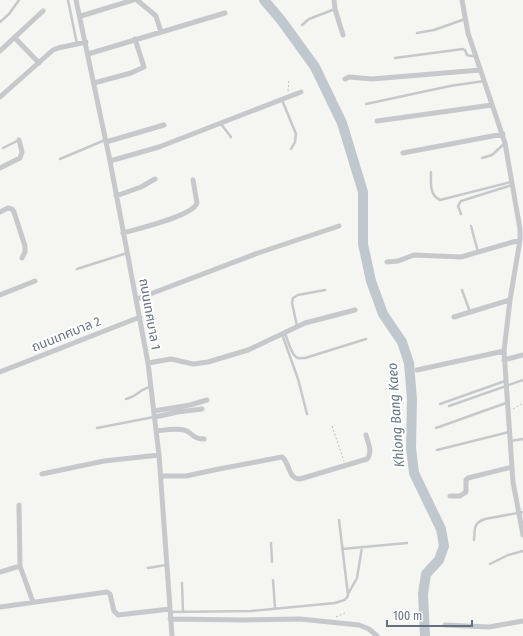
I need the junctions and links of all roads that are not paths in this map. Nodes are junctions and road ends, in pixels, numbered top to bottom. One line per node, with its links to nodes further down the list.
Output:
1 (13, 0): 9 (lane)
2 (19, 0): 9 (lane)
3 (68, 0): 23 (lane)
4 (76, 0): 13 (street, ถนนเทศบาล 1)
5 (133, 0): 13 (street)
6 (137, 0): 17 (street)
7 (334, 0): 10 (street)
8 (462, 0): 14 (street)
9 (16, 3): 15 (lane)
10 (335, 9): 16 (lane); 19 (street)
11 (43, 11): 20 (street)
12 (225, 12): 17 (street)
13 (80, 16): 22 (street, ถนนเทศบาล 1)
14 (465, 19): 18 (lane); 26 (street)
15 (0, 22)
16 (302, 25)
17 (161, 32): 21 (street)
18 (417, 33)
19 (343, 35)
20 (15, 38): 24 (street); 28 (street)
21 (135, 39): 25 (street); 32 (street)
22 (86, 42): 23 (street); 25 (street, ถนนเทศบาล 1)
23 (77, 44): 28 (street)
24 (0, 52)
25 (88, 54): 32 (street, ถนนเทศบาล 1)
26 (475, 55): 27 (lane); 29 (street)
27 (395, 58)
28 (39, 63): 34 (street)
29 (480, 70): 30 (street); 31 (street)
30 (344, 79)
31 (484, 81): 36 (lane); 37 (street)
32 (94, 83): 44 (street, ถนนเทศบาล 1)
33 (301, 92): 35 (street)
34 (0, 97)
35 (282, 100): 39 (street); 47 (lane)
36 (366, 104)
37 (492, 105): 38 (street); 41 (street)
38 (377, 121)
39 (221, 124): 42 (lane); 51 (street)
40 (164, 125): 44 (street)
41 (503, 134): 45 (street); 48 (street)
42 (231, 137)
43 (19, 140): 46 (lane); 52 (street)
44 (105, 141): 50 (lane); 51 (street, ถนนเทศบาล 1)
45 (505, 143): 49 (lane); 56 (street)
46 (3, 148)
47 (291, 149)
48 (403, 153)
49 (482, 158)
50 (60, 159)
51 (110, 161): 57 (street, ถนนเทศบาล 1)
52 (0, 168)
53 (431, 172): 56 (lane)
54 (155, 179): 57 (street)
55 (193, 180): 62 (street)
56 (512, 183): 59 (lane); 63 (street)
57 (116, 196): 62 (street, ถนนเทศบาล 1)
58 (0, 212): 66 (street)
59 (461, 214)
60 (339, 226): 73 (street)
61 (471, 226): 64 (lane)
62 (123, 233): 65 (street, ถนนเทศบาล 1)
63 (520, 240): 64 (street); 74 (street)
64 (479, 252): 67 (street)
65 (127, 253): 68 (lane); 73 (street, ถนนเทศบาล 1)
66 (22, 258)
67 (386, 262)
68 (77, 269)
69 (36, 281): 72 (street)
70 (325, 290): 79 (lane)
71 (462, 290): 76 (lane)
72 (0, 296)
73 (136, 299): 77 (street, ถนนเทศบาล 1)
74 (510, 300): 76 (street); 82 (street)
75 (355, 310): 79 (street)
76 (470, 312): 78 (street)
77 (140, 317): 85 (street, ถนนเทศบาล 1); 87 (street, ถนนเทศบาล 2)
78 (454, 317)
79 (297, 326): 80 (street)
80 (283, 333): 81 (lane); 85 (street); 98 (lane)
81 (366, 339)
82 (504, 351): 84 (street); 86 (street)
83 (523, 355): 84 (street)
84 (504, 360): 89 (street)
85 (148, 363): 90 (street, ถนนเทศบาล 1)
86 (417, 370)
87 (0, 372)
88 (523, 380): 89 (lane)
89 (505, 383): 93 (street); 94 (lane); 95 (lane)
90 (151, 386): 91 (lane); 97 (street, ถนนเทศบาล 1)
91 (126, 399)
92 (207, 400): 97 (street)
93 (506, 403): 101 (lane); 103 (street)
94 (440, 404)
95 (448, 406)
96 (202, 409): 99 (street)
97 (154, 411): 99 (street, ถนนเทศบาล 1)
98 (307, 414)
99 (155, 417): 100 (lane); 102 (street, ถนนเทศบาล 1)
100 (97, 428)
101 (436, 428)
102 (156, 431): 105 (street); 109 (street, ถนนเทศบาล 1)
103 (509, 432): 107 (street); 108 (lane)
104 (366, 434): 112 (street)
105 (204, 439)
106 (523, 439): 107 (lane)
107 (510, 442): 110 (street)
108 (437, 450)
109 (159, 455): 111 (street); 112 (street, ถนนเทศบาล 1)
110 (512, 467): 113 (street); 115 (street)
111 (42, 474)
112 (160, 476): 127 (street, ถนนเทศบาล 1)
113 (450, 496)
114 (19, 505): 128 (street)
115 (520, 505): 116 (street)
116 (521, 513): 118 (street); 119 (lane)
117 (339, 520): 123 (lane)
118 (523, 535)
119 (474, 540)
120 (271, 543): 125 (lane)
121 (407, 543): 122 (lane)
122 (362, 547): 123 (lane); 133 (lane)
123 (342, 549): 133 (lane)
124 (523, 550): 126 (lane)
125 (272, 562)
126 (490, 564)
127 (166, 565): 129 (lane); 137 (street, ถนนเทศบาล 1)
128 (20, 566): 130 (street); 134 (street)
129 (148, 568)
130 (0, 572)
131 (273, 580): 136 (lane)
132 (182, 583): 138 (lane)
133 (348, 595): 136 (lane)
134 (33, 602): 135 (street); 137 (street)
135 (0, 607)
136 (275, 608): 138 (lane)
137 (170, 611): 138 (lane); 139 (street, ถนนเทศบาล 1)
138 (183, 611)
139 (170, 619): 142 (street, ถนนเทศบาล 1); 143 (street)
140 (523, 621): 141 (street)
141 (444, 625)
142 (172, 636)
143 (377, 636)

